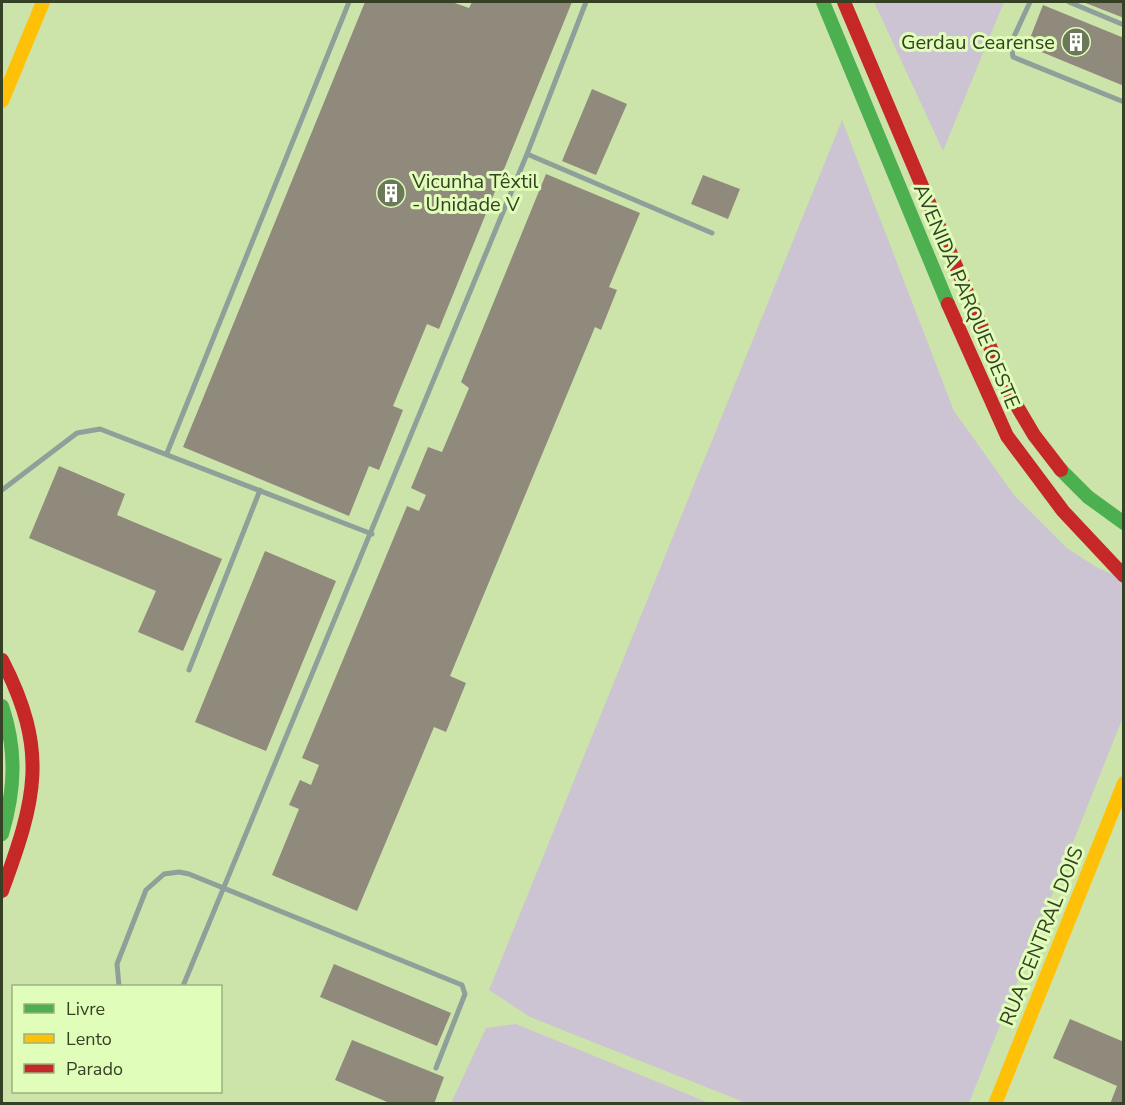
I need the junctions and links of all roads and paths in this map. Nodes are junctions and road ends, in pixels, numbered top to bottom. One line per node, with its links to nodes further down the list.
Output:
1 (43, 2): 9 (street)
2 (349, 2): 13 (lane)
3 (586, 2): 11 (lane)
4 (823, 2): 18 (street, AVENIDA PARQUE OESTE)
5 (844, 2): 16 (street, AVENIDA PARQUE OESTE)
6 (1030, 2): 10 (lane)
7 (1069, 2): 8 (lane)
8 (1124, 25)
9 (2, 101)
10 (1124, 102)
11 (527, 154): 12 (lane); 17 (lane)
12 (712, 233)
13 (167, 453): 14 (lane); 15 (lane)
14 (2, 490)
15 (260, 490): 17 (lane); 20 (lane)
16 (1124, 523)
17 (372, 534): 24 (lane)
18 (1124, 576)
19 (2, 660): 25 (street)
20 (189, 670)
21 (2, 706): 23 (street)
22 (1124, 783): 29 (street, RUA CENTRAL DOIS)
23 (2, 834)
24 (225, 889): 26 (lane); 27 (lane); 28 (lane)
25 (2, 891)
26 (119, 985)
27 (184, 985)
28 (436, 1068)
29 (995, 1104)

